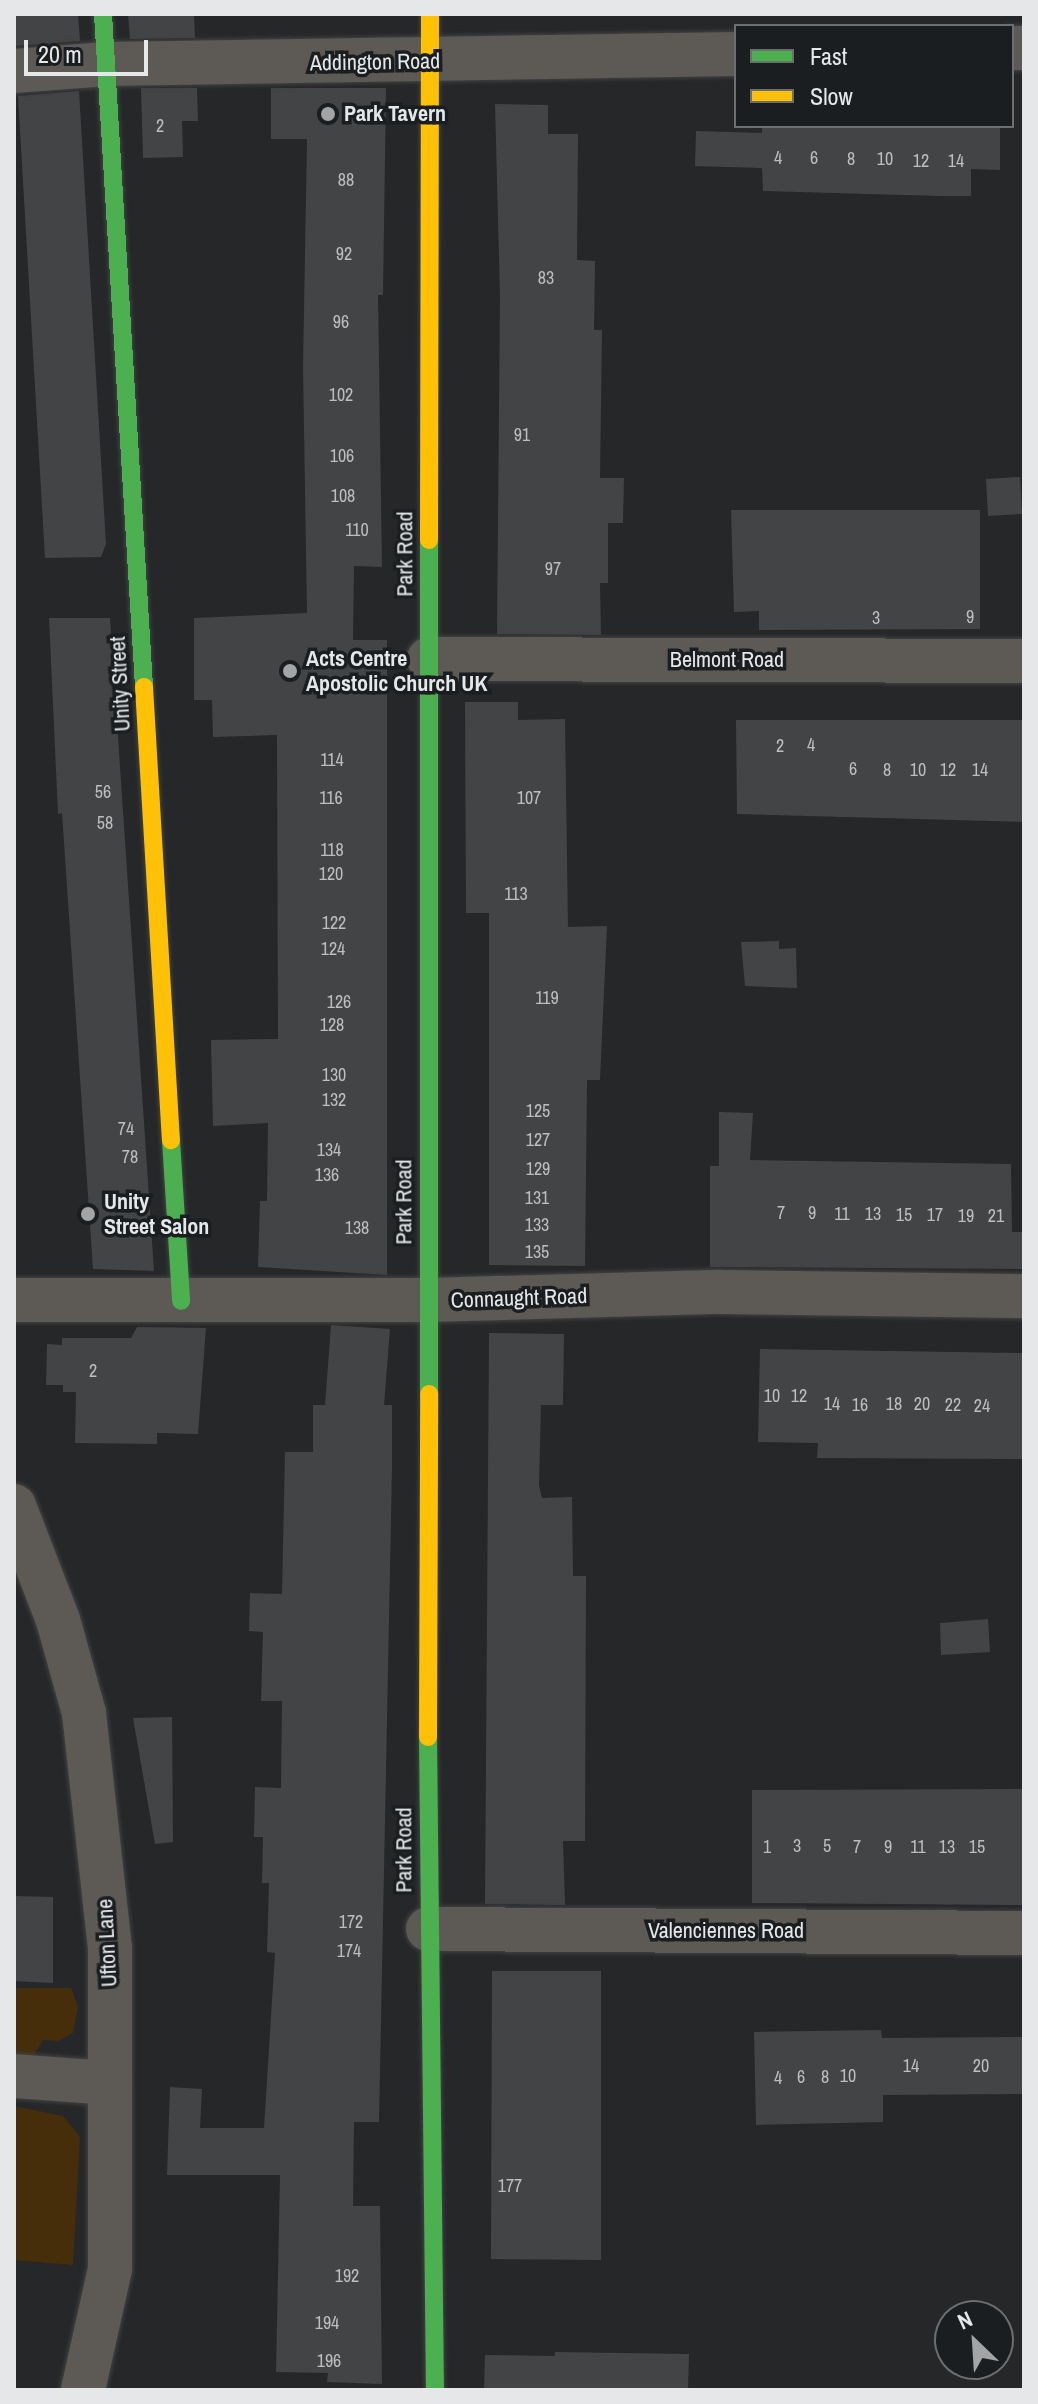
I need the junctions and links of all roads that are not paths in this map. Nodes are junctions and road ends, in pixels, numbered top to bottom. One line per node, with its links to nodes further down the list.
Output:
1 (103, 14): 5 (street, Unity Street)
2 (430, 14): 4 (street, Park Road)
3 (734, 54): 4 (street, Addington Road)
4 (430, 61): 5 (street, Addington Road); 7 (street, Park Road)
5 (107, 64): 6 (street, Addington Road); 12 (street, Unity Street)
6 (14, 71)
7 (429, 659): 8 (street, Belmont Road); 11 (street, Park Road)
8 (1024, 661)
9 (1024, 1296): 11 (street, Connaught Road)
10 (14, 1300): 12 (street, Connaught Road)
11 (428, 1300): 12 (street, Connaught Road); 14 (street, Park Road)
12 (181, 1301)
13 (14, 1506): 17 (street, Ufton Lane)
14 (428, 1929): 15 (street, Valenciennes Road); 19 (street, Park Road)
15 (1024, 1933)
16 (14, 2076): 17 (street)
17 (109, 2083): 18 (street, Ufton Lane)
18 (83, 2390)
19 (435, 2390)

